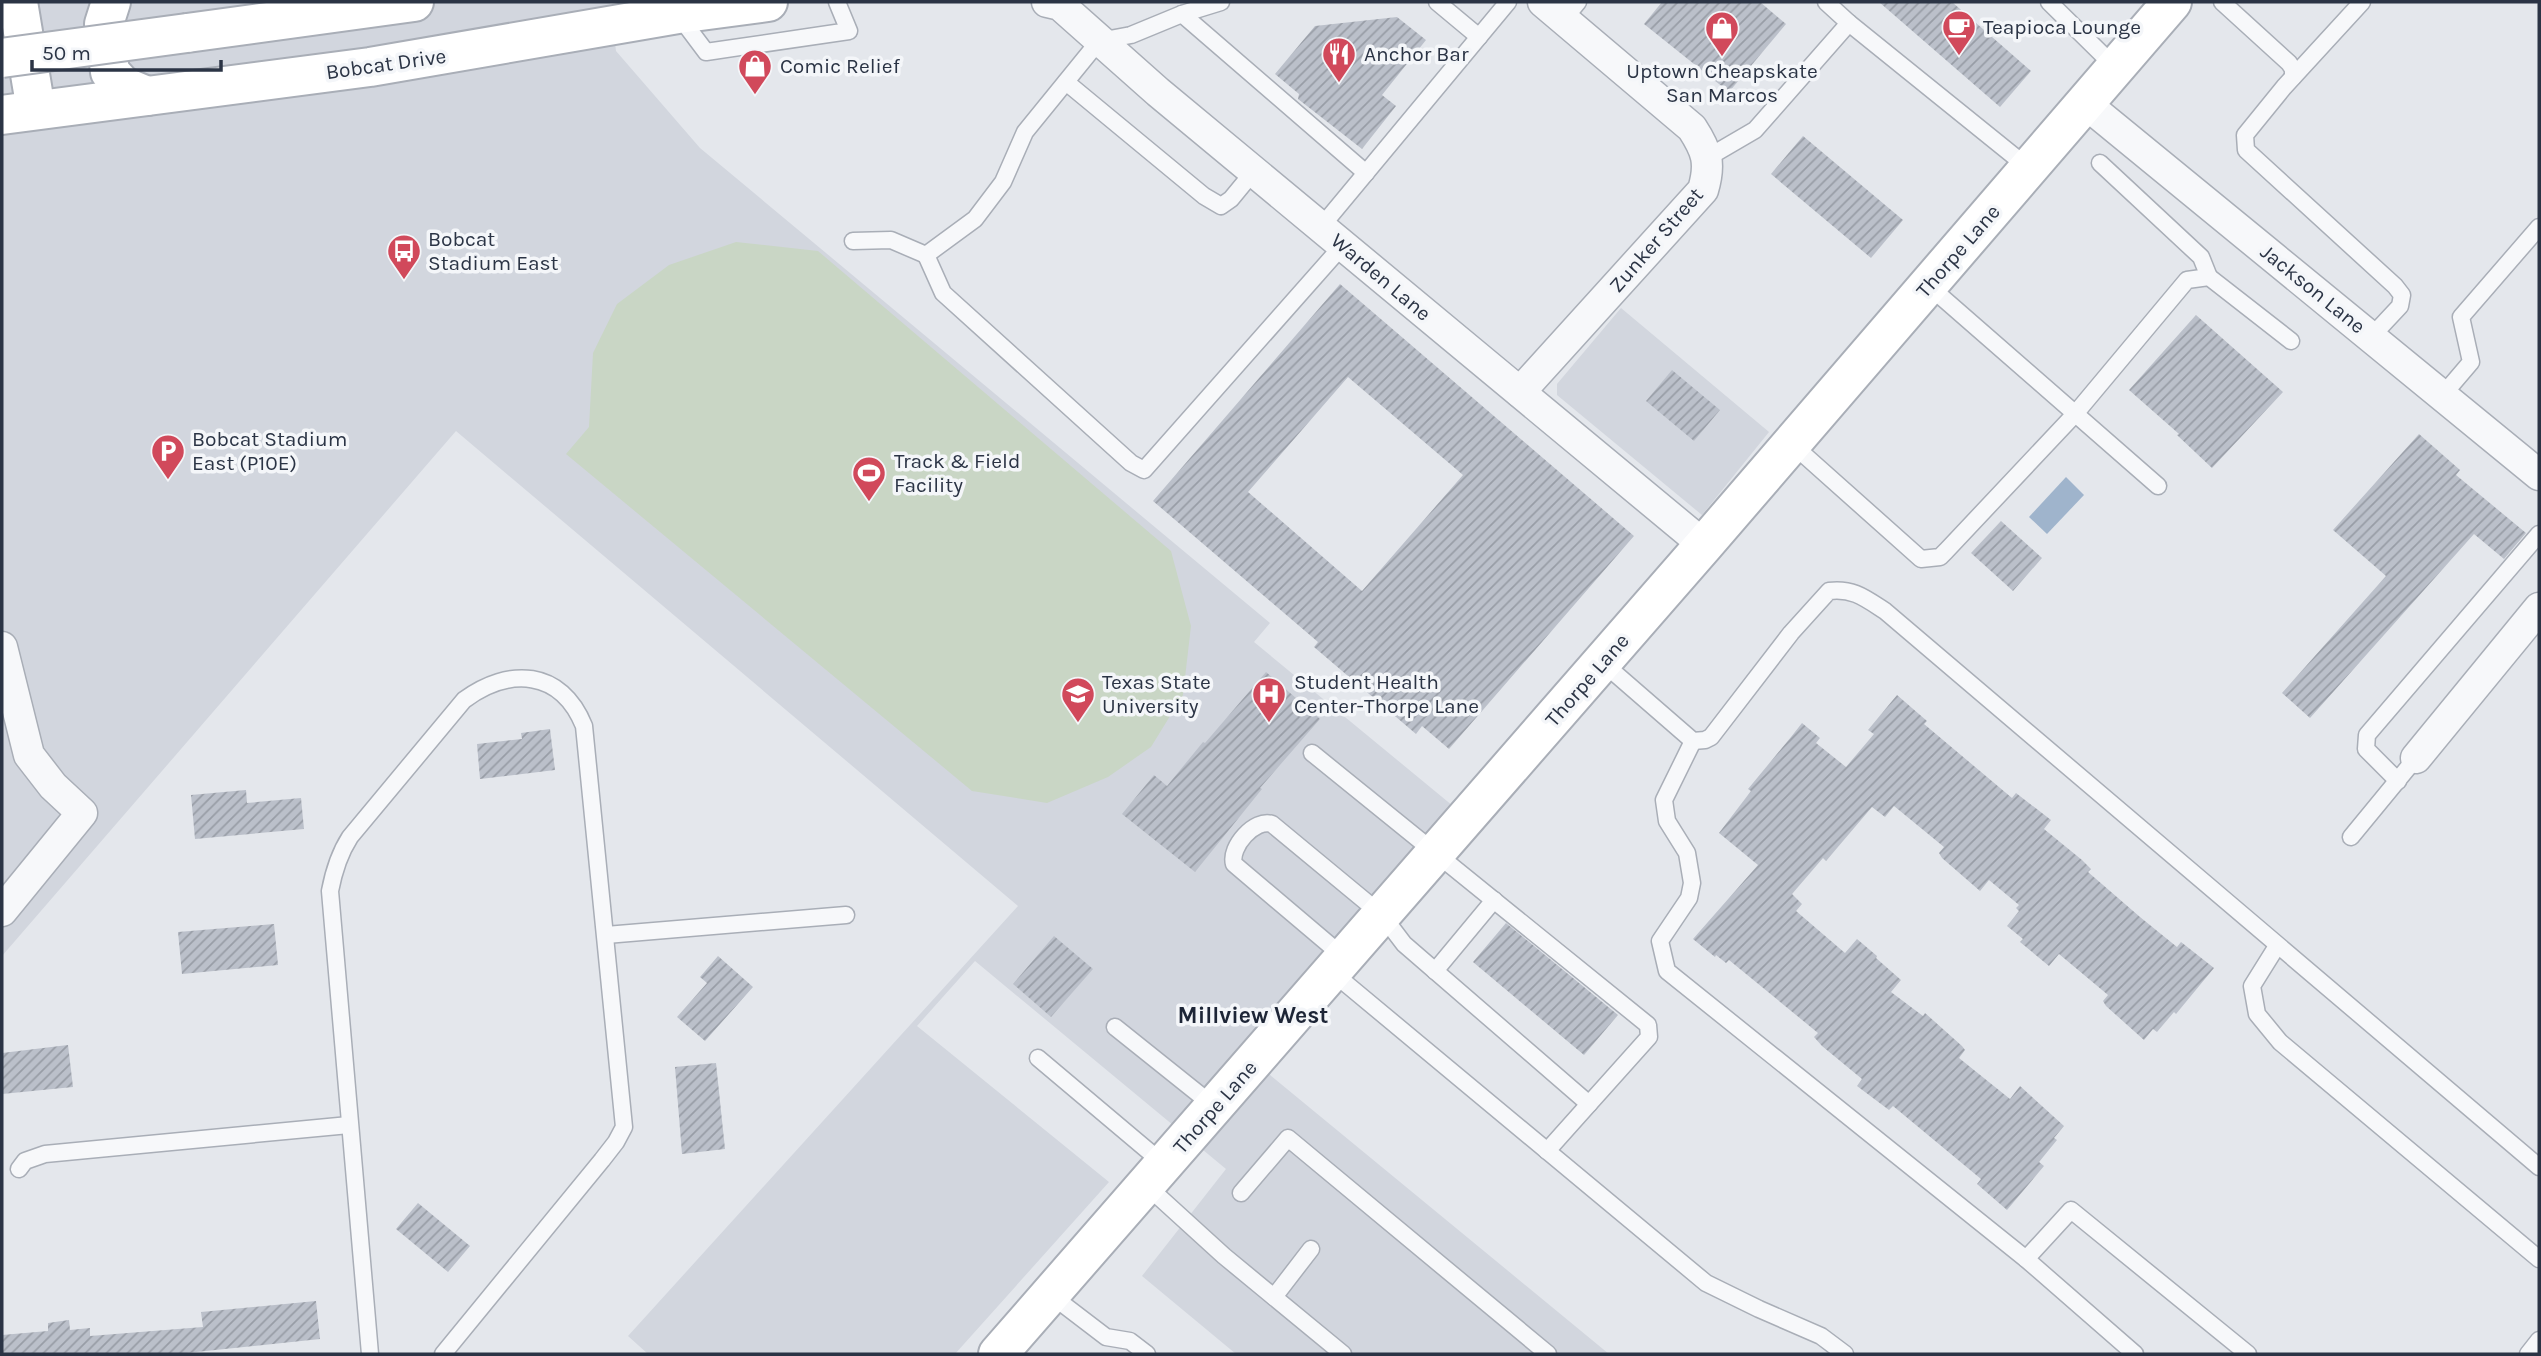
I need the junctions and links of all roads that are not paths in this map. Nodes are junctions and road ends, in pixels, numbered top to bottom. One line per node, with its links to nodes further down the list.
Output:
1 (10, 2): 15 (street)
2 (18, 2): 30 (street)
3 (111, 2): 28 (street)
4 (414, 2): 24 (street, bridge)
5 (768, 2): 19 (street, Bobcat Drive)
6 (837, 2): 19 (lane)
7 (1221, 2): 20 (lane)
8 (1437, 2): 22 (lane)
9 (1508, 2): 22 (lane)
10 (1826, 2): 21 (lane)
11 (2049, 2): 18 (lane)
12 (2172, 2): 25 (street, Thorpe Lane)
13 (2222, 2): 26 (lane)
14 (2362, 2): 26 (lane)
15 (2, 3)
16 (1055, 3): 23 (street, Warden Lane)
17 (1562, 7): 31 (street, Zunker Street)
18 (2066, 8): 25 (lane)
19 (678, 14): 28 (street, Bobcat Drive)
20 (1182, 14): 23 (lane); 35 (lane)
21 (1849, 23): 31 (lane); 33 (lane)
22 (1479, 37): 35 (lane)
23 (1099, 41): 27 (lane); 34 (street, Warden Lane)
24 (2, 58)
25 (2116, 68): 29 (street, Thorpe Lane)
26 (2293, 77): 42 (lane)
27 (1066, 82): 34 (lane); 39 (lane)
28 (147, 96): 30 (street, Bobcat Drive)
29 (2086, 104): 33 (street, Thorpe Lane); 42 (street, Jackson Lane)
30 (19, 113)
31 (1707, 158): 44 (street, Zunker Street)
32 (2100, 163): 40 (lane)
33 (2030, 169): 41 (street, Thorpe Lane)
34 (1254, 171): 37 (street, Warden Lane)
35 (1366, 173): 37 (lane)
36 (2539, 227): 45 (lane)
37 (1332, 236): 39 (lane); 44 (street, Warden Lane)
38 (853, 241): 39 (lane)
39 (926, 255)
40 (2209, 277): 43 (lane); 46 (lane)
41 (1929, 286): 46 (lane); 47 (street, Thorpe Lane)
42 (2371, 337): 45 (street, Jackson Lane)
43 (2291, 341)
44 (1520, 392): 51 (street, Warden Lane)
45 (2442, 396): 48 (street, Jackson Lane)
46 (2075, 414): 47 (lane); 49 (lane)
47 (1792, 444): 51 (street, Thorpe Lane)
48 (2539, 475)
49 (2158, 486)
50 (2539, 534): 58 (lane)
51 (1704, 545): 54 (street, Thorpe Lane)
52 (2539, 608): 57 (street)
53 (2, 647): 62 (street)
54 (1602, 662): 55 (lane); 60 (street, Thorpe Lane)
55 (1693, 741): 66 (lane); 80 (lane)
56 (1312, 753): 60 (lane)
57 (2416, 758): 58 (lane)
58 (2398, 781): 59 (lane)
59 (2351, 837)
60 (1436, 854): 61 (lane); 64 (street, Thorpe Lane)
61 (1494, 900): 68 (lane); 71 (lane)
62 (2, 911)
63 (846, 915): 65 (lane)
64 (1382, 915): 67 (street, Thorpe Lane); 67 (lane); 68 (lane)
65 (606, 935): 73 (lane); 87 (lane)
66 (2277, 946): 75 (lane); 81 (lane)
67 (1339, 965): 72 (street, Thorpe Lane); 74 (lane)
68 (1435, 971): 71 (lane)
69 (1115, 1027): 72 (lane)
70 (1038, 1058): 77 (lane)
71 (1589, 1104): 74 (lane)
72 (1215, 1107): 77 (street, Thorpe Lane)
73 (349, 1125): 76 (lane); 86 (lane)
74 (1548, 1151): 93 (lane)
75 (2539, 1167)
76 (19, 1169)
77 (1156, 1175): 82 (street, Thorpe Lane); 83 (lane)
78 (1241, 1193): 92 (lane)
79 (1311, 1249): 83 (lane)
80 (2025, 1259): 94 (lane); 95 (lane)
81 (2539, 1259)
82 (1051, 1295): 84 (lane); 88 (street, Thorpe Lane)
83 (1274, 1297): 91 (lane)
84 (1130, 1340): 89 (lane); 90 (lane)
85 (2539, 1340): 96 (lane)
86 (370, 1354)
87 (443, 1354)
88 (998, 1354)
89 (1116, 1354)
90 (1147, 1354)
91 (1343, 1354)
92 (1548, 1354)
93 (1844, 1354)
94 (2135, 1354)
95 (2248, 1354)
96 (2528, 1354)

